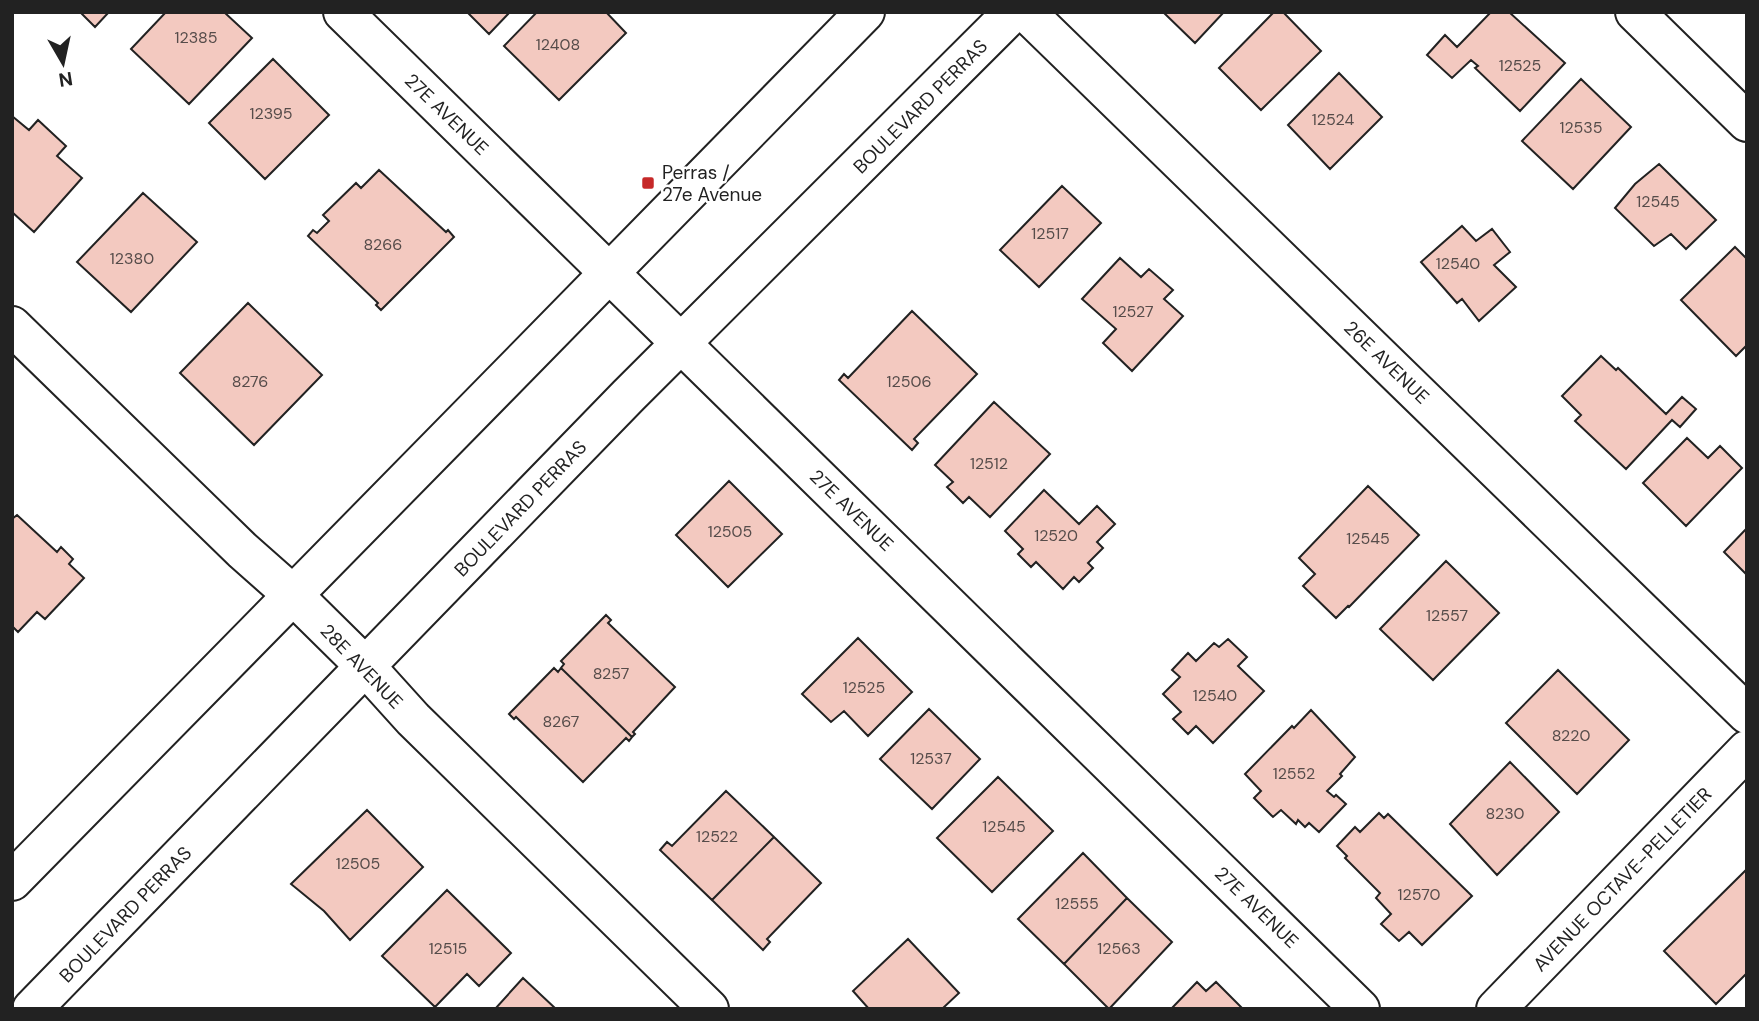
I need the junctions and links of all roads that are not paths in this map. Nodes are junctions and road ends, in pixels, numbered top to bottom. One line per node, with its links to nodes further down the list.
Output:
1 (343, 12): 7 (street, 27E AVENUE)
2 (865, 12): 7 (street)
3 (1013, 12): 9 (street, BOULEVARD PERRAS)
4 (1026, 12): 12 (street, 26E AVENUE)
5 (1635, 12): 6 (street)
6 (1747, 122)
7 (607, 272): 9 (street, 27E AVENUE); 10 (street)
8 (12, 326): 10 (street, 28E AVENUE)
9 (681, 346): 11 (street, BOULEVARD PERRAS); 17 (street, 27E AVENUE)
10 (294, 596): 11 (street, 28E AVENUE); 14 (street)
11 (366, 667): 15 (street, BOULEVARD PERRAS); 16 (street, 28E AVENUE)
12 (1747, 714)
13 (1747, 750): 18 (street, AVENUE OCTAVE-PELLETIER)
14 (12, 881)
15 (32, 1009)
16 (709, 1009)
17 (1360, 1009)
18 (1496, 1009)

